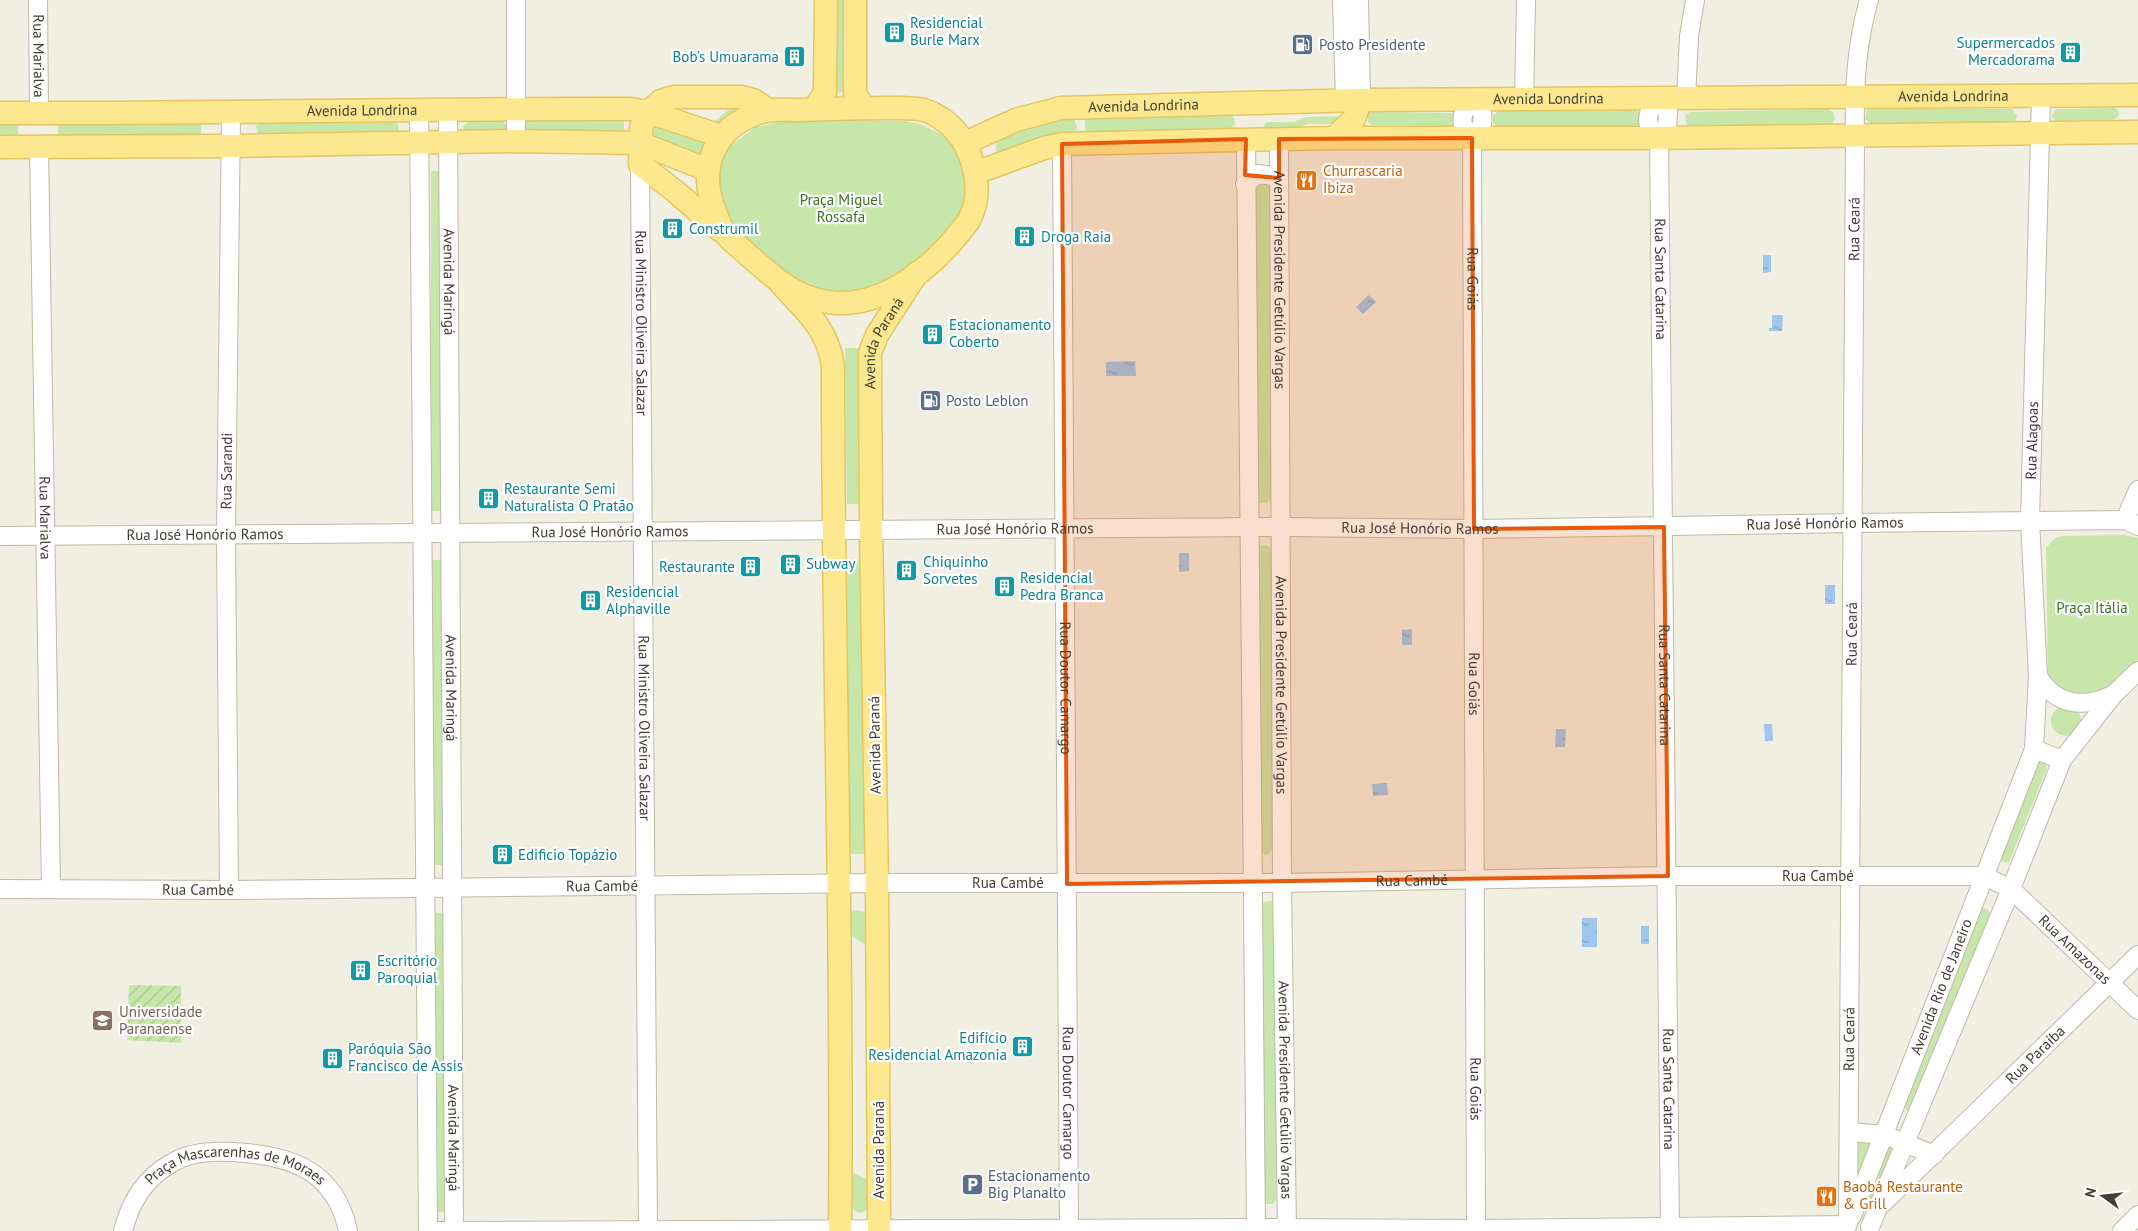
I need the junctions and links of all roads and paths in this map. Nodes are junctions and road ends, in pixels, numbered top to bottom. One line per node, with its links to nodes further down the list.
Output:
1 (38, 0): 27 (street, Rua Marialva)
2 (516, 0): 19 (street)
3 (826, 0): 23 (main road)
4 (855, 0): 20 (main road)
5 (1342, 0): 14 (street)
6 (1359, 0): 14 (street)
7 (1526, 0): 16 (street)
8 (1694, 0): 13 (street)
9 (1869, 0): 11 (street)
10 (2134, 95): 12 (main road, Avenida Londrina); 30 (main road)
11 (1854, 96): 12 (main road, Avenida Londrina); 13 (main road, Avenida Londrina); 32 (street, Rua Ceará)
12 (2041, 96): 29 (street, Rua Alagoas)
13 (1686, 99): 17 (main road, Avenida Londrina)
14 (1353, 100): 15 (main road, Avenida Londrina); 18 (main road, Avenida Londrina); 34 (main road)
15 (1473, 100): 16 (main road, Avenida Londrina); 35 (street)
16 (1524, 100): 17 (main road, Avenida Londrina)
17 (1659, 100): 33 (street)
18 (1264, 104): 36 (main road); 41 (main road, Avenida Londrina)
19 (516, 108): 21 (main road, Avenida Londrina); 25 (main road, Avenida Londrina); 38 (street)
20 (864, 108): 23 (main road); 41 (main road)
21 (448, 110): 24 (main road, Avenida Londrina); 39 (street, Avenida Maringá)
22 (768, 110): 23 (main road); 25 (main road); 31 (main road)
23 (814, 110)
24 (419, 111): 28 (main road, Avenida Londrina); 40 (street, Avenida Maringá)
25 (648, 112): 31 (main road, Avenida Londrina); 46 (main road)
26 (0, 113): 27 (main road, Avenida Londrina)
27 (39, 113): 28 (main road, Avenida Londrina); 45 (main road)
28 (231, 113): 43 (street, Rua Sarandi)
29 (2041, 132): 30 (main road); 32 (main road); 57 (street, Rua Alagoas)
30 (2132, 132)
31 (721, 136): 47 (main road)
32 (1855, 136): 33 (main road); 58 (street, Rua Ceará)
33 (1659, 137): 35 (main road); 62 (street, Rua Santa Catarina)
34 (1334, 138): 35 (main road); 37 (main road)
35 (1472, 138): 65 (street, Rua Goiás)
36 (1246, 139): 37 (main road); 42 (main road); 50 (street, Avenida Presidente Getúlio Vargas)
37 (1279, 139): 49 (street, Avenida Presidente Getúlio Vargas)
38 (516, 141): 39 (main road); 46 (main road)
39 (448, 143): 40 (main road); 54 (street, Avenida Maringá)
40 (419, 144): 43 (main road); 55 (street, Avenida Maringá)
41 (965, 144): 48 (main road)
42 (1062, 144): 48 (main road); 63 (street, Rua Doutor Camargo)
43 (231, 146): 45 (main road); 70 (street, Rua Sarandi)
44 (0, 147): 45 (main road)
45 (39, 148): 72 (street, Rua Marialva)
46 (640, 154): 47 (main road); 51 (main road); 67 (street, Rua Ministro Oliveira Salazar)
47 (708, 170): 51 (main road)
48 (975, 173): 52 (main road)
49 (1279, 181): 50 (street); 61 (street, Avenida Presidente Getúlio Vargas)
50 (1246, 184): 60 (street, Avenida Presidente Getúlio Vargas)
51 (725, 234): 53 (main road)
52 (917, 273): 53 (main road); 64 (main road, Avenida Paraná)
53 (781, 284): 66 (main road)
54 (449, 386): 55 (street); 69 (street, Avenida Maringá)
55 (421, 388): 68 (street, Avenida Maringá)
56 (2138, 490): 59 (street)
57 (2030, 521): 58 (street, Rua José Honório Ramos); 59 (street, Rua José Honório Ramos); 74 (street, Rua Alagoas)
58 (1853, 523): 62 (street, Rua José Honório Ramos); 80 (street, Rua Ceará)
59 (2132, 523)
60 (1248, 527): 61 (street, Rua José Honório Ramos); 63 (street, Rua José Honório Ramos); 82 (street, Avenida Presidente Getúlio Vargas)
61 (1281, 527): 65 (street, Rua José Honório Ramos); 84 (street, Avenida Presidente Getúlio Vargas)
62 (1664, 527): 65 (street, Rua José Honório Ramos); 78 (street, Rua Santa Catarina)
63 (1064, 529): 64 (street, Rua José Honório Ramos); 86 (street, Rua Doutor Camargo)
64 (871, 530): 66 (street, Rua José Honório Ramos); 83 (main road, Avenida Paraná)
65 (1474, 530): 81 (street, Rua Goiás)
66 (833, 531): 67 (street, Rua José Honório Ramos); 85 (main road)
67 (643, 532): 69 (street, Rua José Honório Ramos); 87 (street, Rua Ministro Oliveira Salazar)
68 (422, 534): 69 (street, Rua José Honório Ramos); 70 (street, Rua José Honório Ramos); 88 (street, Avenida Maringá)
69 (450, 534): 89 (street, Avenida Maringá)
70 (226, 535): 72 (street, Rua José Honório Ramos); 93 (street, Rua Sarandi)
71 (0, 536): 72 (street, Rua José Honório Ramos)
72 (44, 536): 91 (street, Rua Marialva)
73 (2138, 671): 75 (street)
74 (2038, 676): 75 (street); 76 (street, Rua Alagoas)
75 (2114, 694): 77 (street, Avenida Rio de Janeiro)
76 (2034, 749): 77 (street); 79 (street, Avenida Rio de Janeiro)
77 (2062, 760): 92 (street, Avenida Rio de Janeiro)
78 (1668, 876): 80 (street, Rua Cambé); 81 (street, Rua Cambé); 104 (street, Rua Santa Catarina)
79 (1984, 876): 80 (street, Rua Cambé); 92 (street, Rua Cambé); 98 (street, Avenida Rio de Janeiro)
80 (1851, 877): 97 (street, Rua Ceará)
81 (1475, 879): 84 (street, Rua Cambé); 111 (street, Rua Goiás)
82 (1253, 882): 84 (street, Rua Cambé); 86 (street, Rua Cambé); 105 (street, Avenida Presidente Getúlio Vargas)
83 (877, 883): 85 (street, Rua Cambé); 86 (street, Rua Cambé); 109 (main road, Avenida Paraná)
84 (1282, 883): 106 (street, Avenida Presidente Getúlio Vargas)
85 (840, 884): 87 (street, Rua Cambé); 108 (main road)
86 (1066, 884): 110 (street, Rua Doutor Camargo)
87 (645, 886): 89 (street, Rua Cambé); 117 (street, Rua Ministro Oliveira Salazar)
88 (424, 888): 89 (street, Rua Cambé); 93 (street, Rua Cambé); 114 (street, Avenida Maringá)
89 (452, 888): 116 (street, Avenida Maringá)
90 (0, 889): 91 (street, Rua Cambé)
91 (51, 889): 93 (street, Rua Cambé)
92 (2011, 889): 95 (street, Rua Amazonas); 99 (street, Avenida Rio de Janeiro)
93 (229, 890)
94 (2138, 955): 95 (street, Rua Paraíba)
95 (2110, 984): 96 (street, Rua Amazonas); 100 (street, Rua Paraíba)
96 (2138, 1010)
97 (1850, 1132): 98 (street); 103 (street, Rua Ceará)
98 (1885, 1135): 99 (street); 103 (street, Avenida Rio de Janeiro)
99 (1905, 1143): 100 (street); 101 (street, Avenida Rio de Janeiro)
100 (1934, 1155): 101 (street, Rua Paraíba)
101 (1878, 1208): 107 (street, Avenida Rio de Janeiro)
102 (2138, 1215): 118 (street)
103 (1846, 1226): 104 (street); 107 (street)
104 (1670, 1228): 111 (street)
105 (1256, 1229): 106 (street); 110 (street)
106 (1287, 1229): 111 (street)
107 (1872, 1229)
108 (840, 1230): 109 (street); 117 (street)
109 (879, 1230): 110 (street)
110 (1069, 1230)
111 (1476, 1230)
112 (123, 1231): 113 (street, Praça Mascarenhas de Moraes)
113 (348, 1231)
114 (428, 1231)
115 (437, 1231): 116 (street)
116 (454, 1231): 117 (street)
117 (648, 1231)
118 (2122, 1231)

